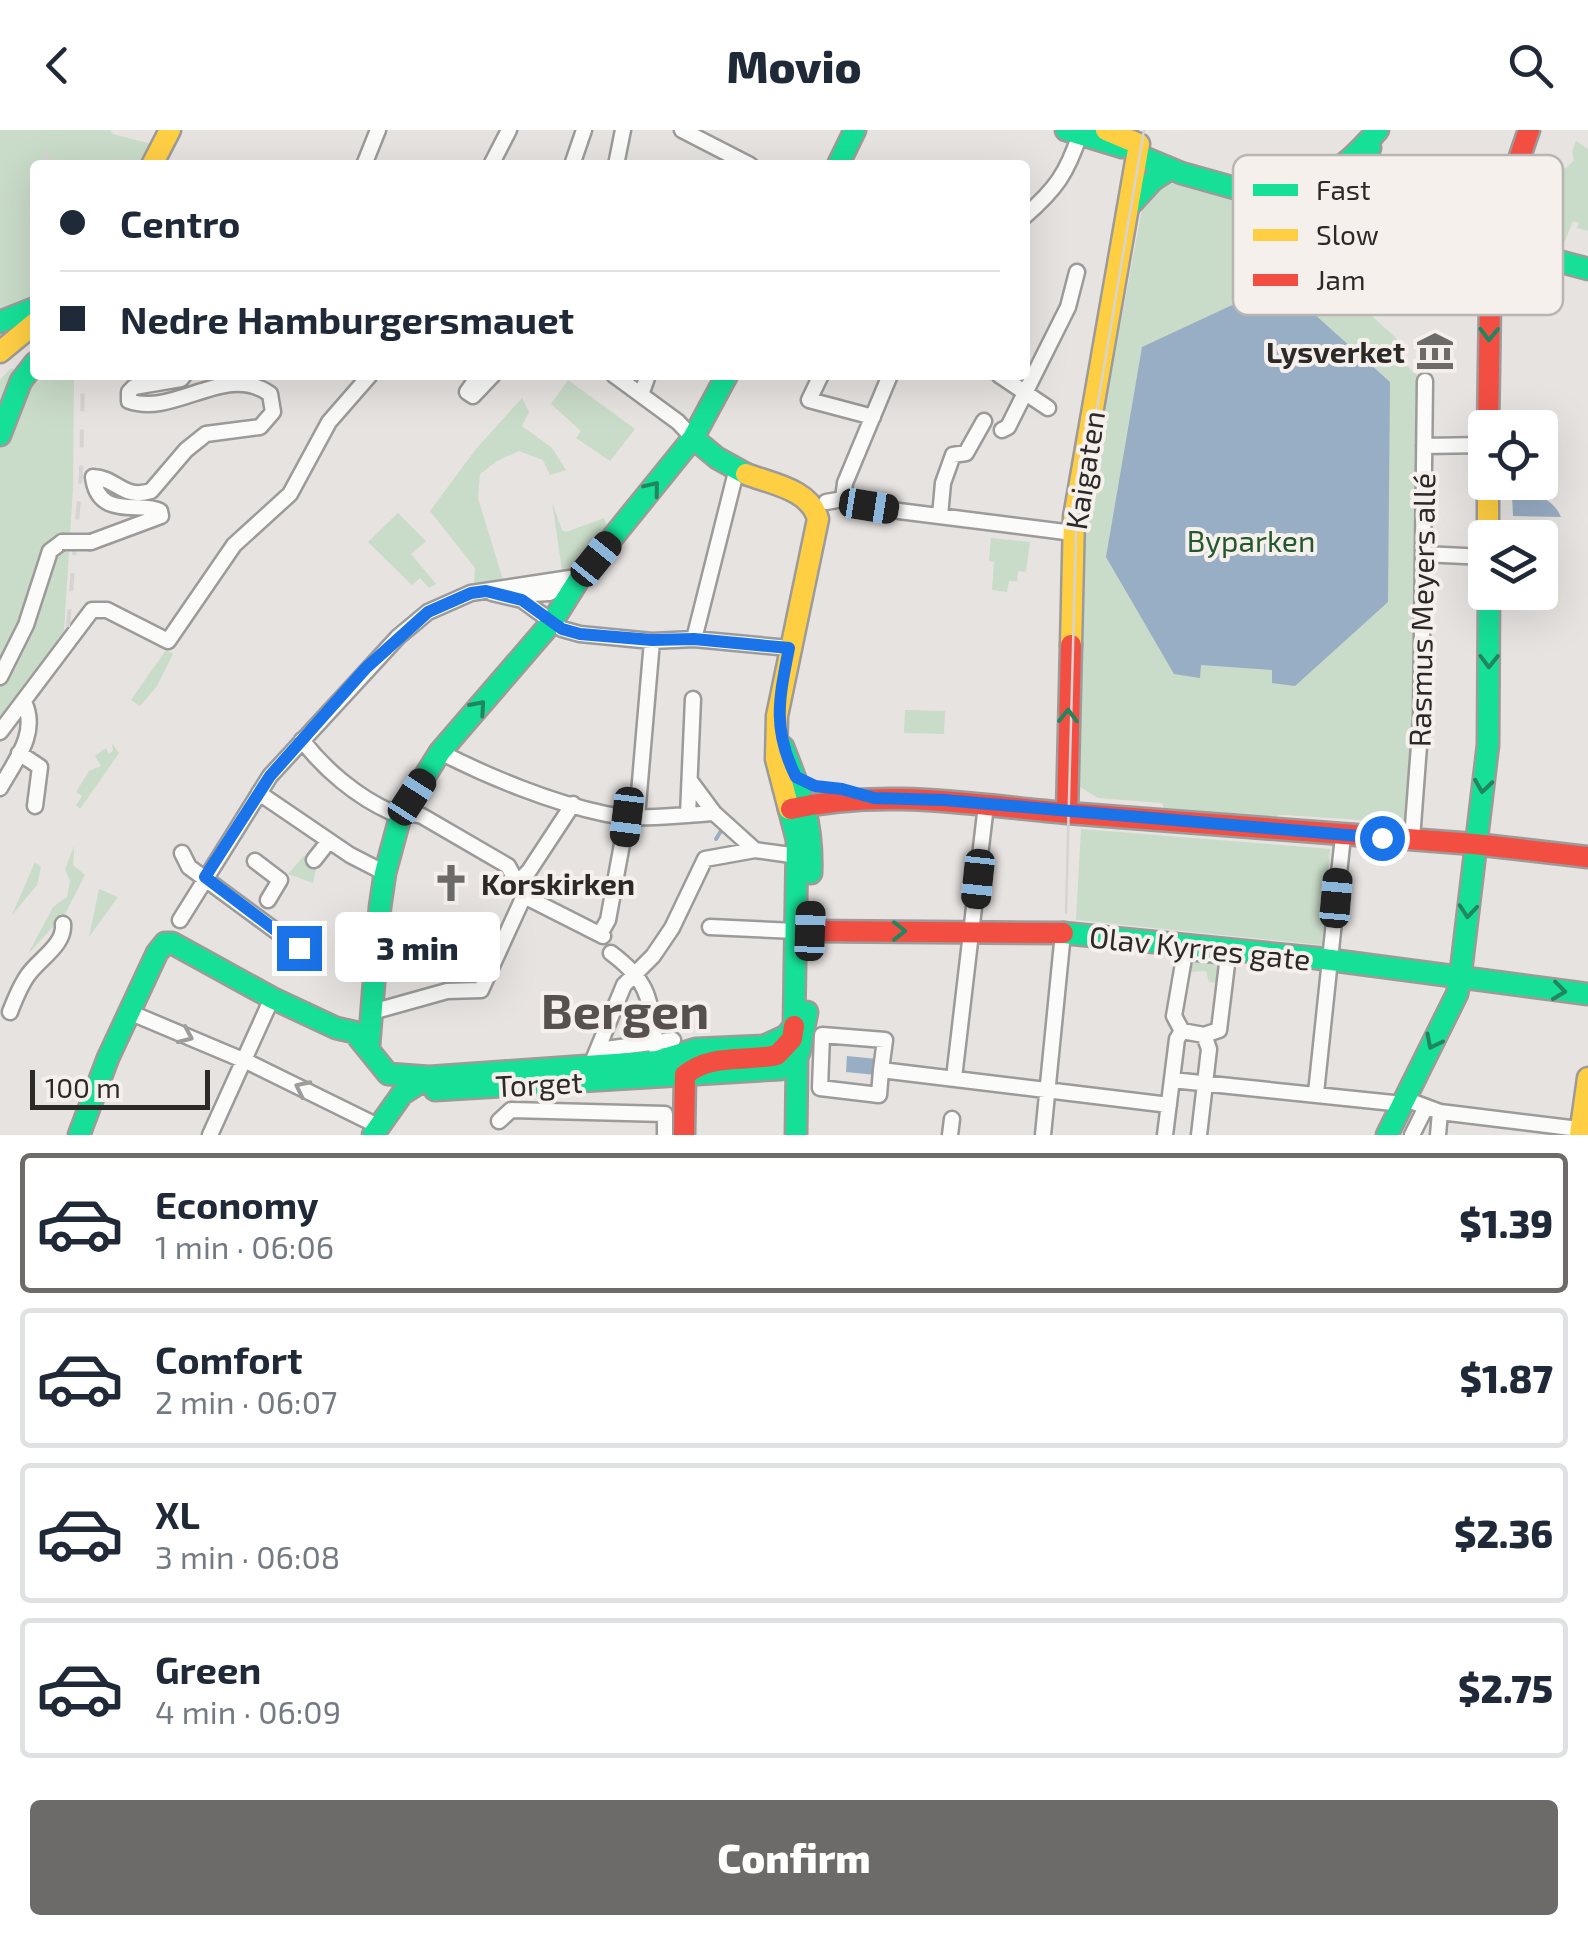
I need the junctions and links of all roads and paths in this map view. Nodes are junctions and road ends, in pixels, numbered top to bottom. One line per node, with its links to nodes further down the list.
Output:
1 (170, 130): 16 (main road)
2 (378, 130): 17 (street)
3 (510, 130): 18 (street)
4 (584, 130): 19 (street)
5 (623, 130): 20 (street)
6 (682, 130): 21 (street)
7 (1106, 130): 12 (main road)
8 (1379, 130): 13 (main road); 14 (main road)
9 (1529, 130): 15 (main road)
10 (850, 132): 22 (main road)
11 (1073, 132): 12 (main road); 27 (street)
12 (1139, 143): 23 (main road); 24 (main road); 26 (main road, Kaigaten)
13 (1355, 155)
14 (1368, 155)
15 (1521, 155)
16 (155, 160)
17 (366, 160)
18 (494, 160)
19 (574, 160)
20 (617, 160)
21 (740, 160)
22 (840, 160)
23 (1170, 169): 25 (main road); 26 (main road)
24 (1233, 171)
25 (1233, 187)
26 (1130, 205): 65 (main road, Kaigaten)
27 (1030, 212)
28 (1563, 261): 29 (main road)
29 (1588, 268)
30 (1077, 272): 37 (street)
31 (30, 309): 33 (main road)
32 (1492, 315): 53 (main road, one-way to 53)
33 (0, 322)
34 (30, 327): 35 (main road)
35 (0, 352)
36 (30, 369): 57 (main road)
37 (1030, 379)
38 (175, 380): 76 (street, bridge)
39 (366, 380): 78 (street)
40 (475, 380): 41 (street)
41 (488, 380)
42 (620, 380): 51 (street)
43 (646, 380): 51 (street)
44 (723, 380): 58 (main road)
45 (819, 380): 54 (street)
46 (885, 380): 54 (street)
47 (1006, 380): 50 (street)
48 (1029, 380): 50 (street)
49 (1425, 380): 60 (street, Rasmus Meyers allé)
50 (1023, 392): 52 (street); 56 (street)
51 (641, 396): 58 (street)
52 (1048, 408)
53 (1489, 410)
54 (872, 417): 62 (street)
55 (984, 421): 64 (street)
56 (1002, 430)
57 (0, 435)
58 (693, 438): 61 (main road); 68 (main road, one-way to 58)
59 (1468, 445): 60 (street)
60 (1424, 446): 66 (street, Rasmus Meyers allé)
61 (737, 468): 63 (main road); 73 (street)
62 (843, 499): 63 (street); 64 (street)
63 (816, 500): 75 (main road)
64 (940, 516): 65 (street)
65 (1073, 533): 94 (main road, Kaigaten, one-way to 65)
66 (1423, 554): 67 (street); 99 (street, Rasmus Meyers allé)
67 (1468, 556)
68 (579, 579): 69 (street); 70 (street); 72 (main road)
69 (478, 592): 70 (street); 81 (street)
70 (504, 595): 72 (street)
71 (1489, 610): 101 (main road, one-way to 101)
72 (552, 622): 74 (street); 82 (main road, one-way to 72)
73 (694, 639): 74 (street); 75 (street)
74 (652, 640): 97 (street)
75 (789, 648): 79 (main road)
76 (0, 677)
77 (693, 699): 96 (street)
78 (24, 702): 80 (street); 83 (street)
79 (777, 716): 84 (main road); 92 (main road)
80 (0, 732)
81 (302, 740): 87 (street); 95 (street)
82 (440, 752): 89 (street); 95 (main road)
83 (20, 753): 86 (street); 91 (street)
84 (796, 777): 88 (main road); 92 (main road)
85 (691, 782): 93 (street)
86 (0, 788)
87 (260, 793): 100 (street); 109 (street)
88 (874, 798): 90 (main road); 92 (main road)
89 (572, 804): 97 (street); 110 (street)
90 (986, 805): 94 (main road); 115 (street)
91 (35, 806)
92 (799, 806): 102 (main road)
93 (714, 813): 96 (street); 103 (street)
94 (1066, 813): 98 (main road)
95 (401, 814): 108 (main road); 110 (street)
96 (688, 814): 97 (street)
97 (632, 817): 110 (street)
98 (1343, 836): 99 (main road); 123 (street)
99 (1412, 839): 101 (main road)
100 (329, 841): 106 (street); 108 (street)
101 (1474, 844): 105 (main road); 125 (main road, one-way to 125)
102 (805, 849): 103 (street); 116 (main road)
103 (755, 850): 124 (street)
104 (182, 853): 109 (street)
105 (1588, 857)
106 (314, 860)
107 (255, 861): 111 (street)
108 (385, 873): 130 (main road)
109 (205, 877): 111 (street); 112 (street)
110 (521, 890): 130 (street)
111 (260, 909): 119 (street)
112 (180, 920)
113 (62, 924): 128 (street)
114 (710, 927): 116 (street, Olav Kyrres gate)
115 (973, 927): 116 (main road, Olav Kyrres gate, one-way to 115); 117 (main road, Olav Kyrres gate); 143 (street)
116 (803, 931): 131 (main road); 139 (main road)
117 (1063, 934): 118 (main road, Olav Kyrres gate); 147 (street)
118 (1166, 942): 121 (main road, Olav Kyrres gate); 122 (street)
119 (299, 948)
120 (610, 953): 124 (street)
121 (1234, 953): 122 (street); 123 (main road, Olav Kyrres gate); 134 (street)
122 (1184, 958): 133 (street)
123 (1332, 960): 125 (main road, Olav Kyrres gate); 148 (street)
124 (635, 971): 136 (street); 137 (street)
125 (1460, 978): 126 (main road, Olav Kyrres gate, one-way to 126); 153 (main road, one-way to 153)
126 (1588, 994)
127 (272, 998): 129 (main road); 132 (main road); 138 (street)
128 (10, 1012)
129 (129, 1012): 138 (street, one-way to 138); 157 (main road)
130 (372, 1012): 135 (main road)
131 (794, 1026): 136 (main road, Torget); 141 (main road)
132 (336, 1028): 135 (main road); 149 (main road)
133 (1182, 1031): 134 (street); 145 (street)
134 (1204, 1035): 146 (street)
135 (368, 1046): 142 (main road)
136 (665, 1048): 137 (main road, Torget)
137 (594, 1058): 142 (main road, Torget)
138 (242, 1060): 154 (street, one-way to 138); 158 (street)
139 (797, 1060): 141 (main road); 161 (main road)
140 (882, 1070): 140 (street); 143 (street)
141 (685, 1075): 149 (main road, Torget); 160 (main road)
142 (429, 1077): 149 (main road, Torget)
143 (954, 1078): 147 (street)
144 (1588, 1078): 156 (main road)
145 (1172, 1080): 146 (street); 150 (street)
146 (1205, 1082): 148 (street); 163 (street)
147 (1047, 1090): 150 (street); 155 (street)
148 (1316, 1093): 153 (street)
149 (394, 1099): 154 (main road, Torget)
150 (1169, 1105): 162 (street)
151 (1433, 1109): 153 (street); 153 (street); 156 (street)
152 (499, 1121): 159 (street, Torget)
153 (1412, 1123)
154 (370, 1126)
155 (1043, 1128)
156 (1583, 1132)
157 (80, 1135)
158 (210, 1135)
159 (665, 1135)
160 (684, 1135)
161 (796, 1135)
162 (1166, 1135)
163 (1199, 1135)

